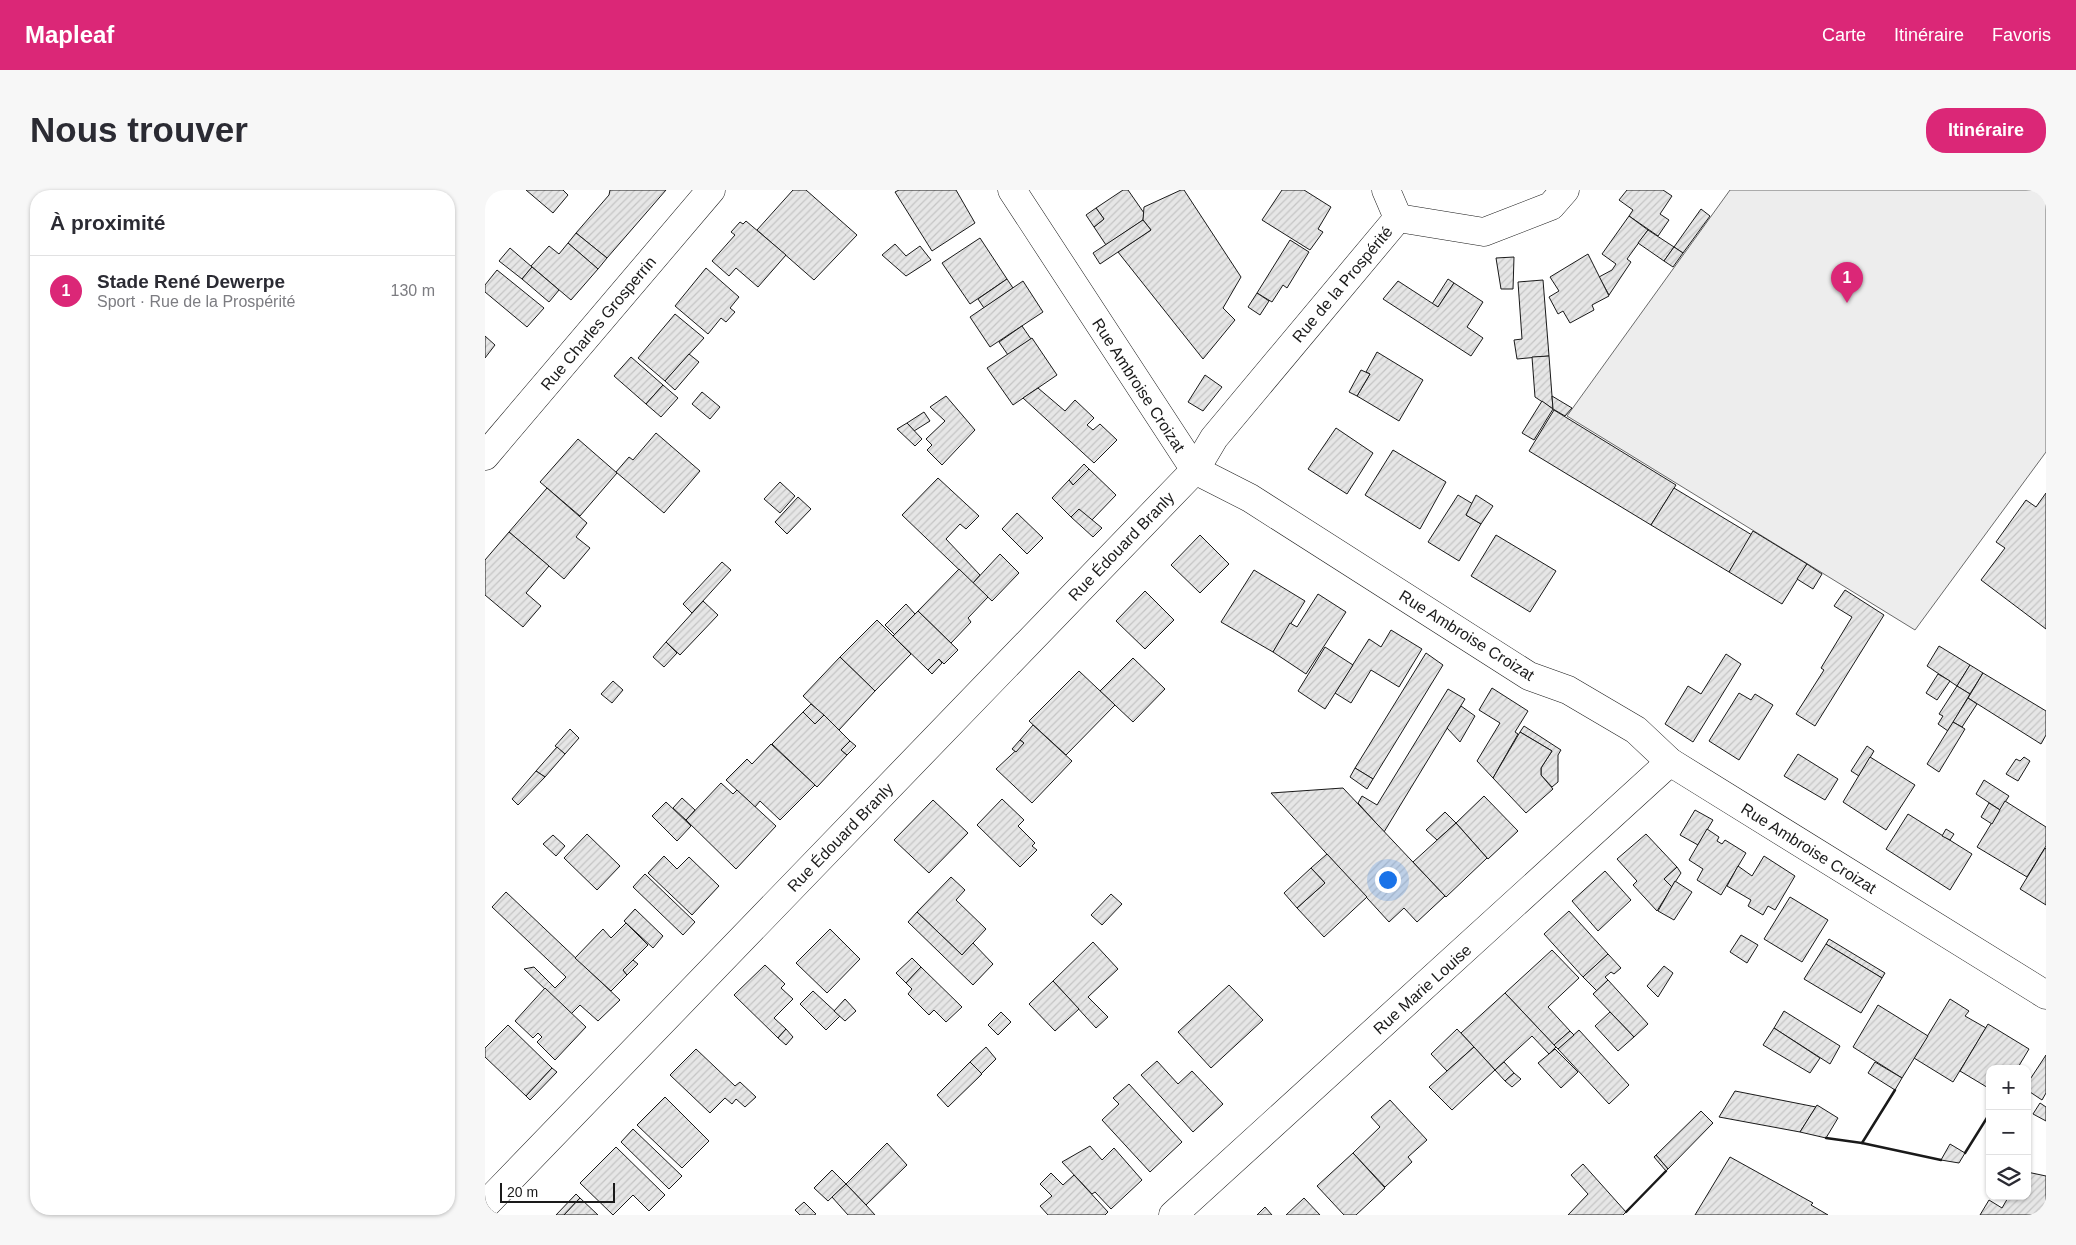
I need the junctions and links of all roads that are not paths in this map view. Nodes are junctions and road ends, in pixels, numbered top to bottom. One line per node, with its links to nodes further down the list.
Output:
1 (711, 190): 6 (street, Rue Charles Grosperrin)
2 (1012, 190): 7 (street, Rue Ambroise Croizat)
3 (1386, 190): 5 (street)
4 (1565, 190): 5 (street, Rue de la Prospérité)
5 (1398, 218): 7 (street, Rue de la Prospérité)
6 (485, 456)
7 (1195, 470): 8 (street, Rue Ambroise Croizat); 10 (street, Rue Édouard Branly)
8 (1670, 762): 9 (street, Rue Ambroise Croizat); 11 (street, Rue Marie Louise)
9 (2046, 995)
10 (485, 1205)
11 (1173, 1215)

